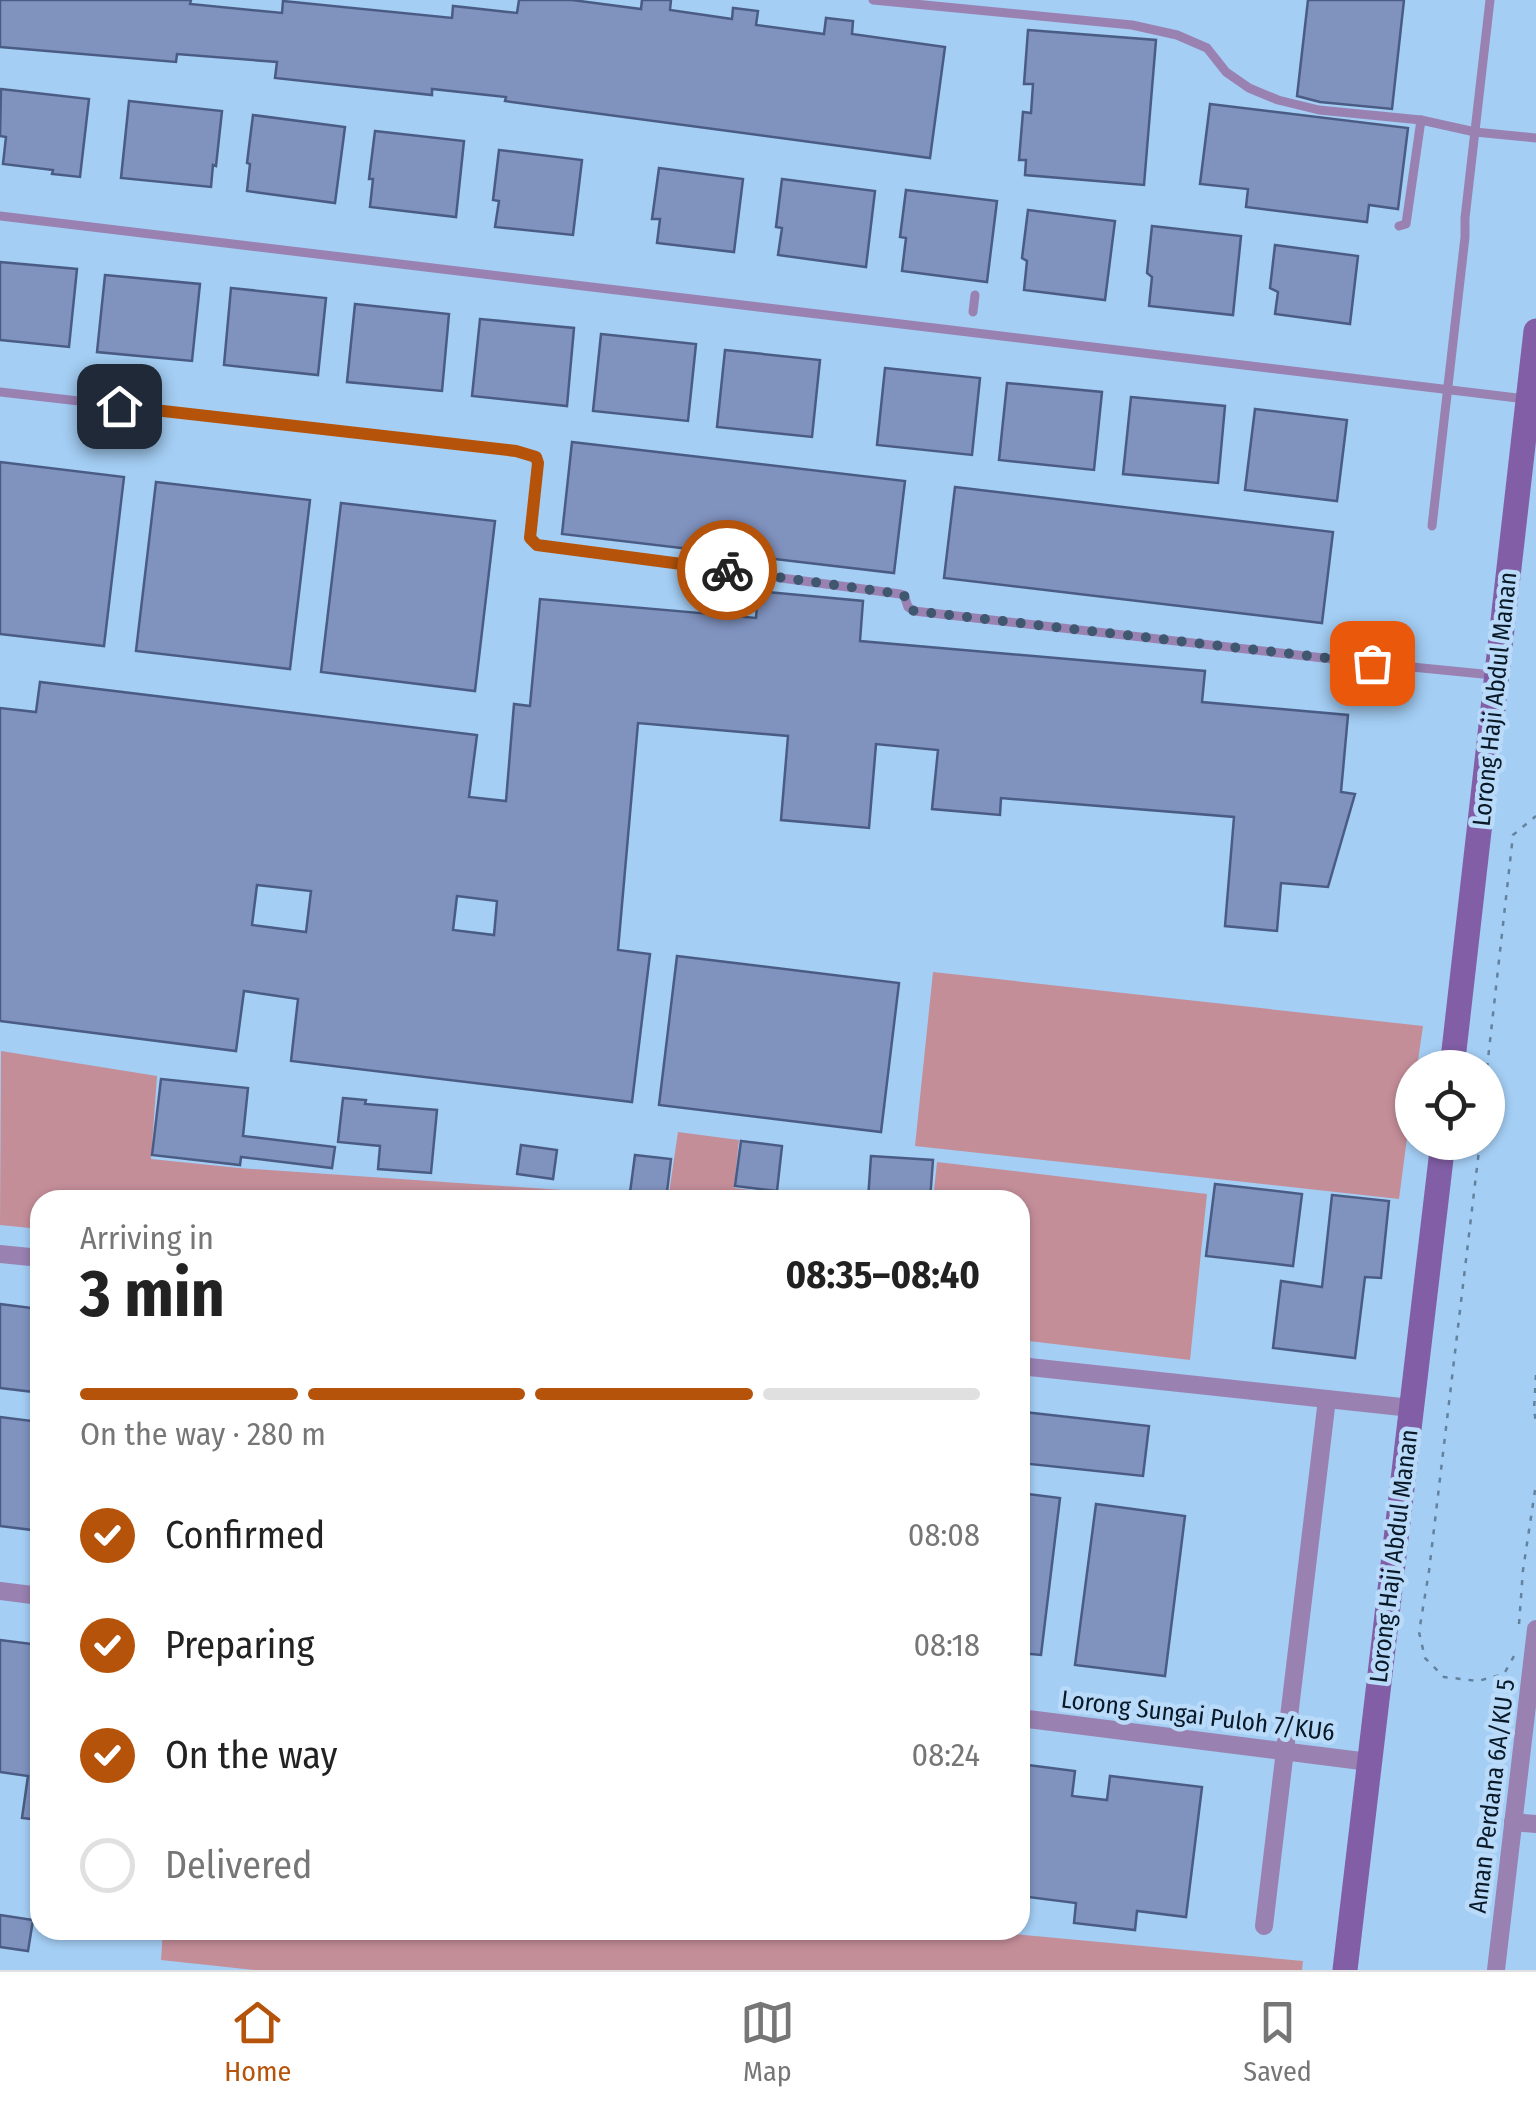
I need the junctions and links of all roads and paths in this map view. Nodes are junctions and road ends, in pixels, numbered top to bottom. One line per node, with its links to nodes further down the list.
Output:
1 (873, 0): 3 (lane)
2 (1490, 0): 4 (lane)
3 (1421, 120): 4 (lane); 7 (lane)
4 (1475, 132): 5 (lane); 11 (lane)
5 (1536, 138)
6 (0, 216): 11 (lane)
7 (1399, 226)
8 (975, 295): 9 (lane)
9 (973, 312)
10 (1536, 330): 13 (street, Lorong Haji Abdul Manan)
11 (1447, 390): 13 (lane); 14 (lane)
12 (0, 392): 15 (lane)
13 (1528, 399): 15 (street, Lorong Haji Abdul Manan)
14 (1432, 526)
15 (1496, 676): 17 (street, Lorong Haji Abdul Manan)
16 (1536, 816): 18 (path)
17 (1454, 1050)
18 (1489, 1050)
19 (1441, 1160): 26 (street, Lorong Haji Abdul Manan)
20 (1478, 1160): 32 (path)
21 (0, 1254): 22 (street)
22 (30, 1257)
23 (1030, 1367): 25 (street)
24 (1536, 1375): 27 (path)
25 (1327, 1399): 26 (street); 35 (street)
26 (1411, 1408): 36 (street, Lorong Haji Abdul Manan)
27 (1536, 1422)
28 (1536, 1484): 31 (path)
29 (0, 1591): 30 (street)
30 (30, 1595)
31 (1527, 1632): 33 (street, Aman Perdana 6A/KU 5)
32 (1514, 1654)
33 (1533, 1675): 37 (street, Aman Perdana 6A/KU 5)
34 (1030, 1719): 35 (street, Lorong Sungai Puloh 7/KU6)
35 (1287, 1752): 36 (street, Lorong Sungai Puloh 7/KU6); 39 (street)
36 (1369, 1762): 40 (street, Lorong Haji Abdul Manan)
37 (1513, 1822): 38 (street); 41 (street, Aman Perdana 6A/KU 5)
38 (1536, 1824)
39 (1264, 1926)
40 (1345, 1970)
41 (1496, 1970)

